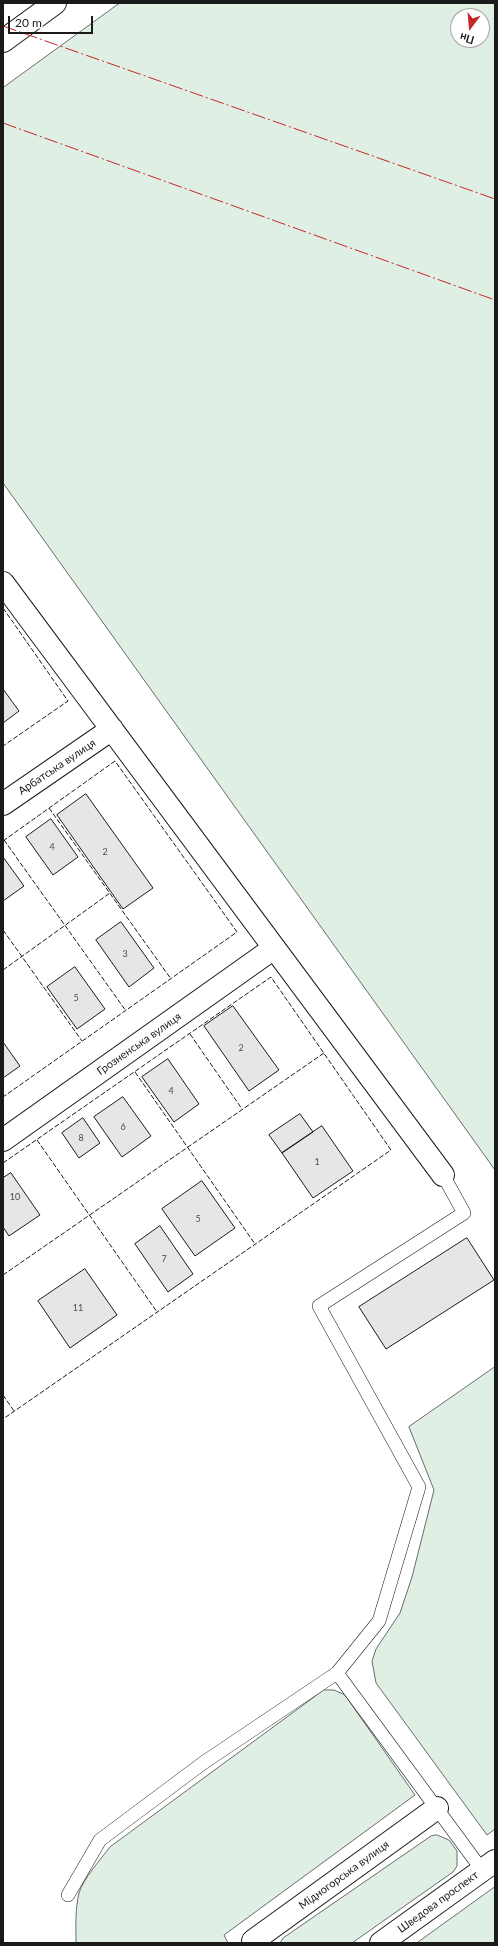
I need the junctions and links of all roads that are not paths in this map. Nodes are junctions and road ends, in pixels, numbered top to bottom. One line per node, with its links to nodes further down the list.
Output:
1 (56, 3): 2 (street)
2 (3, 41)
3 (3, 583): 4 (street)
4 (112, 729): 5 (street, Арбатська вулиця); 6 (street)
5 (3, 804)
6 (274, 948): 7 (street, Грозненська вулиця); 8 (street)
7 (3, 1140)
8 (443, 1175): 9 (lane)
9 (337, 1673): 10 (lane); 12 (lane)
10 (437, 1808): 11 (lane); 13 (street, Мідногорська вулиця)
11 (489, 1865): 14 (street, Шведова проспект)
12 (68, 1895)
13 (254, 1943)
14 (381, 1943)

